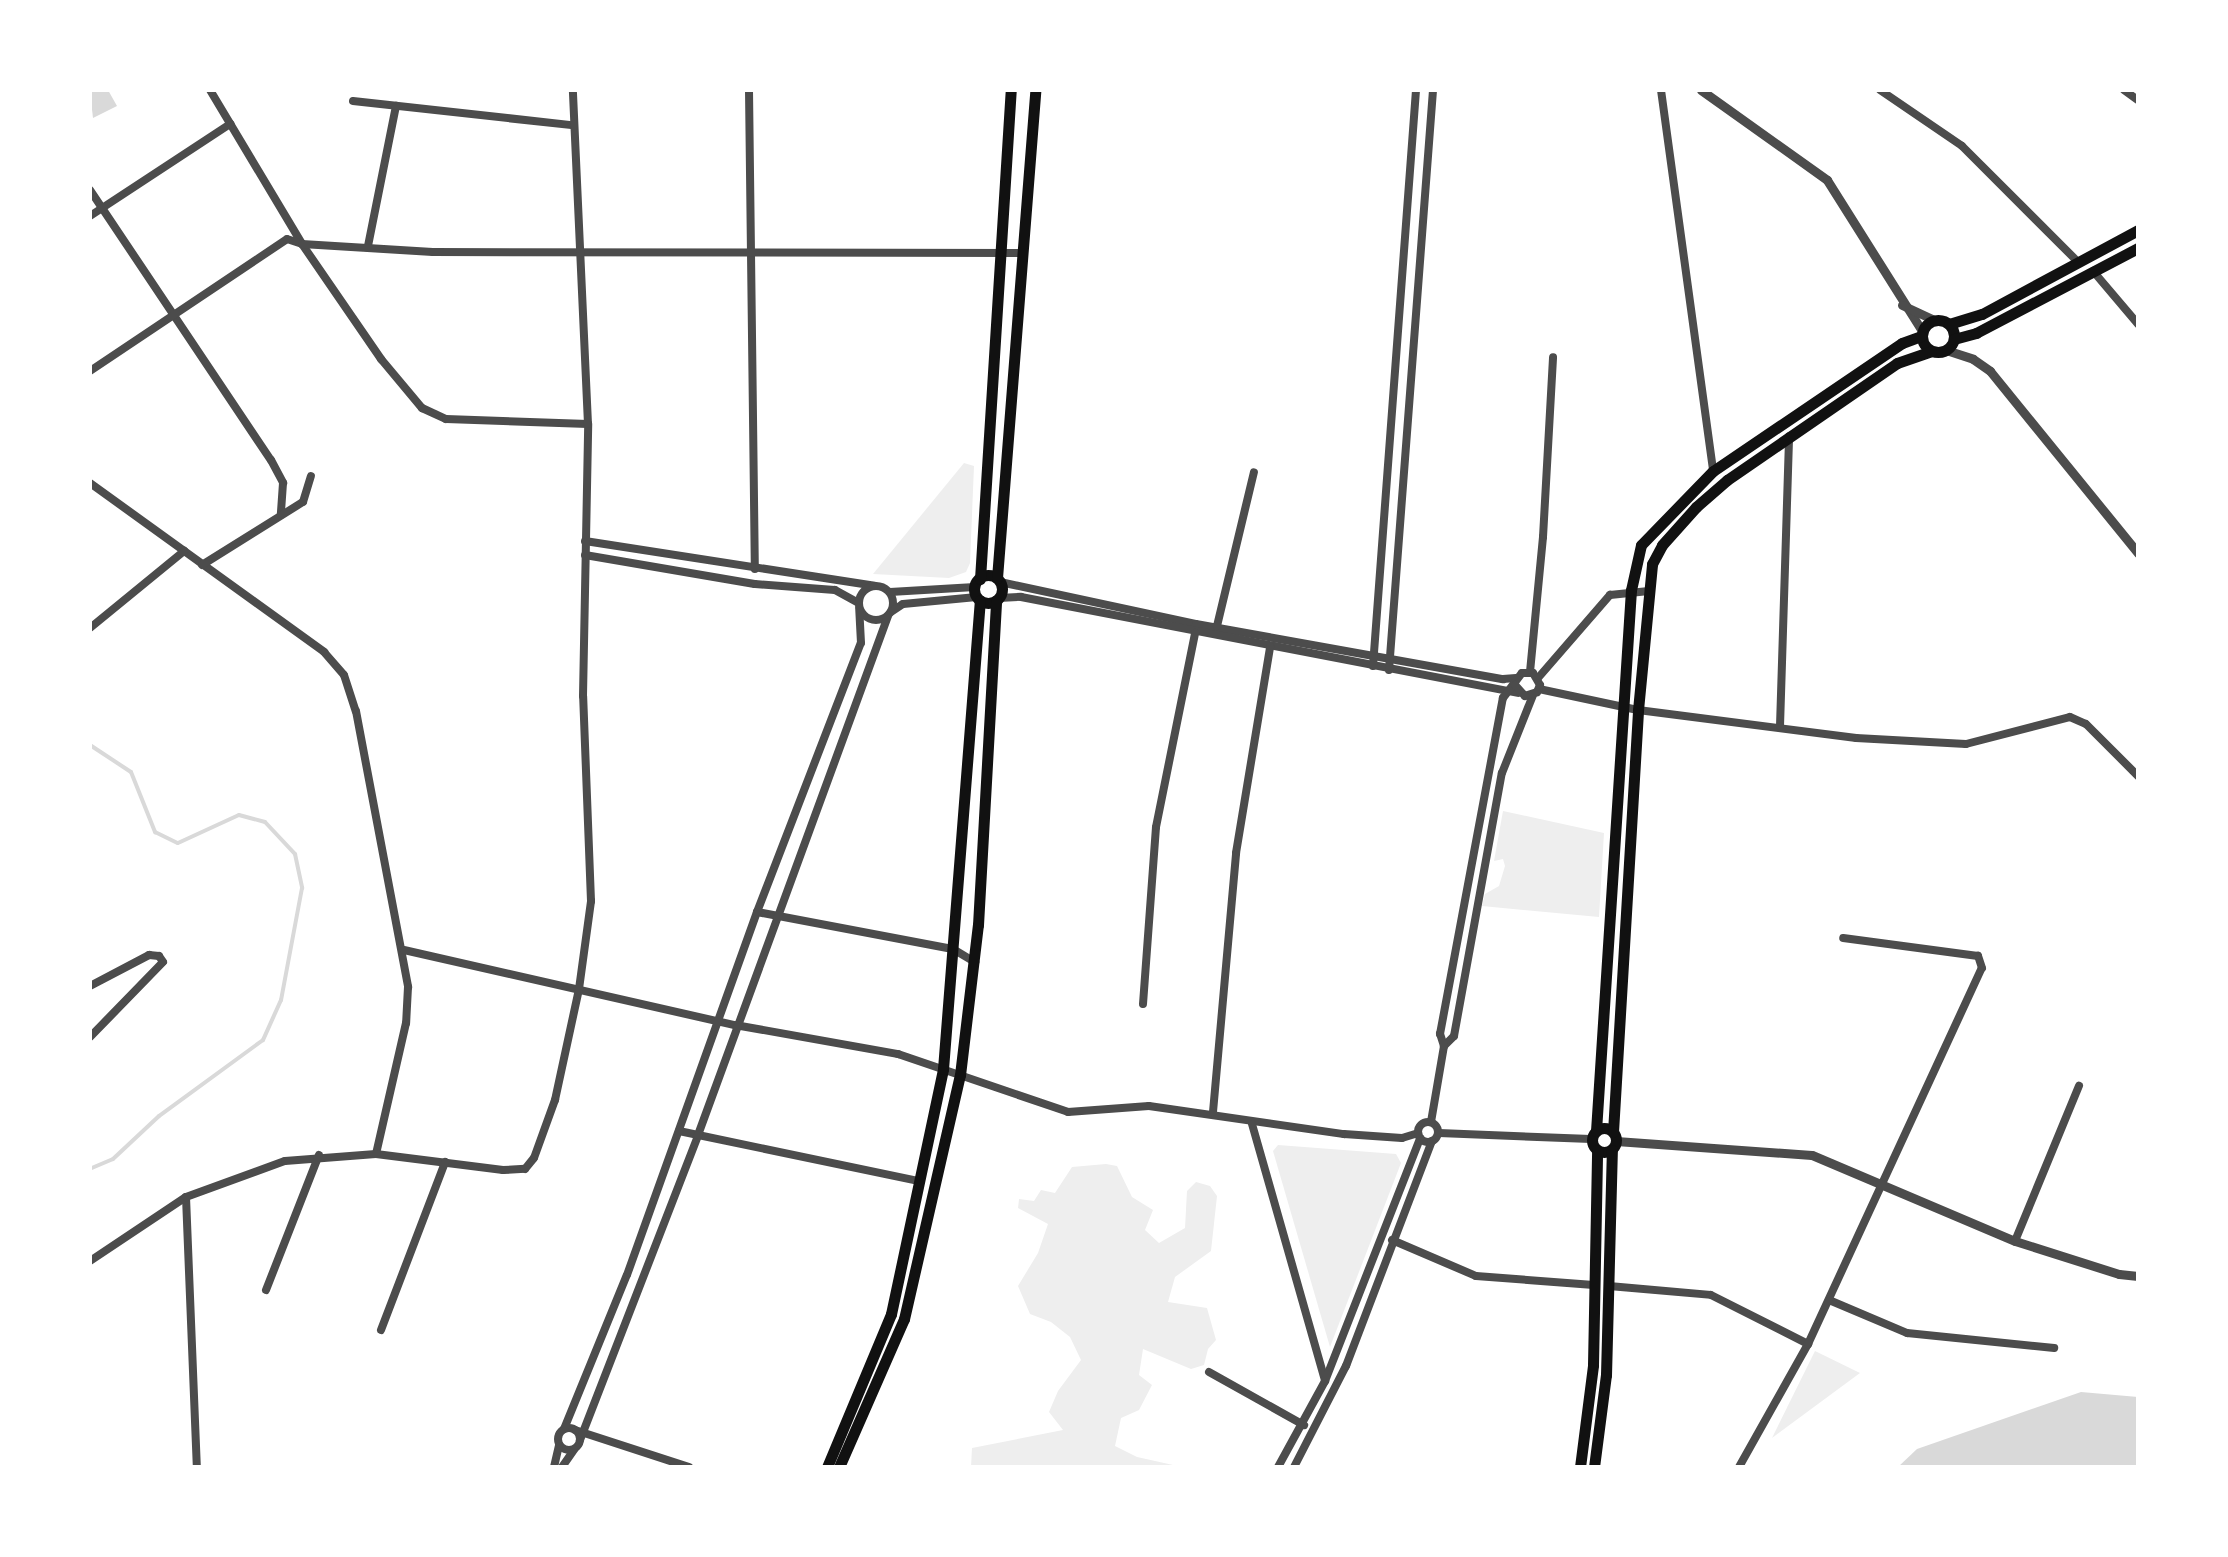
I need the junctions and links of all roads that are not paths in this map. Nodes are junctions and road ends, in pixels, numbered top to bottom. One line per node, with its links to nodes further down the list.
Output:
1 (210, 90): 15 (street)
2 (573, 90): 16 (street)
3 (749, 90): 27 (street)
4 (1011, 90): 24 (main road)
5 (1034, 90): 25 (main road)
6 (1416, 90): 68 (street)
7 (1433, 90): 69 (street)
8 (1661, 90): 43 (street)
9 (1701, 90): 30 (street)
10 (1880, 90): 28 (street)
11 (2124, 90): 12 (street)
12 (2138, 100)
13 (353, 102): 14 (street)
14 (396, 106): 16 (street); 22 (street)
15 (230, 124): 18 (street); 21 (street)
16 (572, 125): 26 (street)
17 (90, 190): 18 (street)
18 (101, 209): 19 (street); 31 (street)
19 (90, 216)
20 (2138, 230): 28 (main road)
21 (302, 244): 22 (street); 31 (street); 41 (street)
22 (368, 246): 26 (street)
23 (2138, 248): 29 (main road)
24 (1001, 252): 25 (street); 27 (street); 57 (main road)
25 (1024, 253): 54 (main road)
26 (580, 254): 27 (street); 41 (street)
27 (750, 254): 53 (street)
28 (2078, 262): 33 (main road)
29 (2093, 271): 34 (street); 36 (main road)
30 (1902, 305): 32 (street); 35 (street)
31 (173, 317): 40 (street); 47 (street)
32 (1934, 320): 33 (main road); 35 (main road)
33 (1949, 324): 36 (main road)
34 (2138, 324)
35 (1922, 334): 38 (main road); 43 (main road)
36 (1954, 339): 37 (main road)
37 (1946, 350): 38 (main road); 50 (street)
38 (1932, 351): 42 (main road)
39 (1552, 357): 72 (street)
40 (90, 371)
41 (588, 424): 48 (street)
42 (1789, 436): 59 (main road); 81 (street)
43 (1713, 471): 56 (main road)
44 (1254, 472): 63 (street)
45 (310, 476): 47 (street)
46 (90, 483): 49 (street)
47 (280, 515): 52 (street)
48 (585, 541): 51 (street); 53 (street)
49 (184, 551): 52 (street); 64 (street)
50 (2138, 553)
51 (585, 556): 61 (street); 90 (street)
52 (202, 565): 87 (street)
53 (755, 569): 55 (street)
54 (998, 580): 57 (main road); 60 (main road); 65 (street)
55 (876, 586): 58 (street); 61 (street)
56 (1632, 590): 59 (street); 73 (street); 78 (main road)
57 (978, 591): 58 (street); 60 (main road); 62 (street); 86 (main road)
58 (890, 592): 62 (street)
59 (1648, 592): 80 (main road)
60 (998, 599): 65 (street); 88 (main road)
61 (859, 606): 62 (street); 83 (street)
62 (889, 614): 84 (street)
63 (1216, 626): 65 (street); 66 (street)
64 (90, 628)
65 (1196, 629): 67 (street); 91 (street)
66 (1272, 637): 67 (street); 68 (street)
67 (1270, 648): 70 (street); 99 (street)
68 (1374, 656): 69 (street); 70 (street)
69 (1389, 659): 71 (street); 74 (street)
70 (1373, 666): 71 (street)
71 (1389, 670): 75 (street)
72 (1530, 672): 73 (street); 74 (street)
73 (1538, 678): 77 (street)
74 (1516, 685): 76 (street); 77 (street)
75 (1481, 687): 76 (street); 79 (street)
76 (1506, 692): 79 (street)
77 (1536, 692): 78 (street); 95 (street)
78 (1624, 707): 80 (street); 106 (main road)
79 (1500, 710): 95 (street)
80 (1638, 710): 81 (street); 108 (main road)
81 (1780, 726): 82 (street)
82 (2138, 776)
83 (757, 912): 84 (street); 92 (street)
84 (776, 916): 86 (street); 93 (street)
85 (1843, 938): 113 (street)
86 (953, 948): 88 (street); 96 (main road)
87 (404, 950): 90 (street); 109 (street)
88 (975, 962): 97 (main road)
89 (90, 986): 94 (street)
90 (579, 989): 92 (street); 111 (street)
91 (1143, 1004)
92 (718, 1021): 93 (street); 102 (street)
93 (736, 1025): 96 (street); 104 (street)
94 (90, 1037)
95 (1444, 1046): 100 (street)
96 (943, 1070): 97 (street); 112 (main road)
97 (960, 1075): 99 (street); 140 (main road)
98 (2080, 1086): 116 (street)
99 (1213, 1112): 101 (street)
100 (1431, 1122): 103 (street); 105 (street)
101 (1252, 1124): 105 (street); 127 (street)
102 (680, 1131): 104 (street); 131 (street)
103 (1439, 1133): 106 (street); 107 (street)
104 (698, 1135): 112 (street); 129 (street)
105 (1419, 1136): 107 (street); 127 (street)
106 (1595, 1140): 108 (main road); 108 (main road); 119 (main road)
107 (1432, 1141): 115 (street)
108 (1614, 1141): 113 (street); 120 (main road)
109 (376, 1154): 110 (street); 111 (street)
110 (319, 1155): 114 (street); 121 (street)
111 (444, 1162): 123 (street)
112 (918, 1180): 139 (main road)
113 (1884, 1183): 116 (street); 122 (street)
114 (186, 1197): 117 (street); 135 (street)
115 (1392, 1240): 119 (street); 128 (street)
116 (2015, 1241): 118 (street)
117 (90, 1261)
118 (2138, 1276)
119 (1594, 1285): 143 (main road)
120 (1609, 1286): 124 (street); 144 (main road)
121 (266, 1290)
122 (1829, 1300): 124 (street); 125 (street)
123 (382, 1330)
124 (1808, 1344): 145 (street)
125 (2054, 1348)
126 (1208, 1372): 130 (street)
127 (1325, 1381): 128 (street); 130 (street)
128 (1334, 1392): 142 (street)
129 (590, 1417): 132 (street); 133 (street)
130 (1304, 1425): 141 (street)
131 (564, 1429): 133 (street); 134 (street)
132 (598, 1434): 133 (street); 133 (street); 138 (street)
133 (578, 1439): 134 (street); 137 (street)
134 (559, 1445): 136 (street)
135 (198, 1467)
136 (554, 1467)
137 (562, 1467)
138 (689, 1467)
139 (827, 1467)
140 (839, 1467)
141 (1278, 1467)
142 (1294, 1467)
143 (1580, 1467)
144 (1594, 1467)
145 (1738, 1467)

